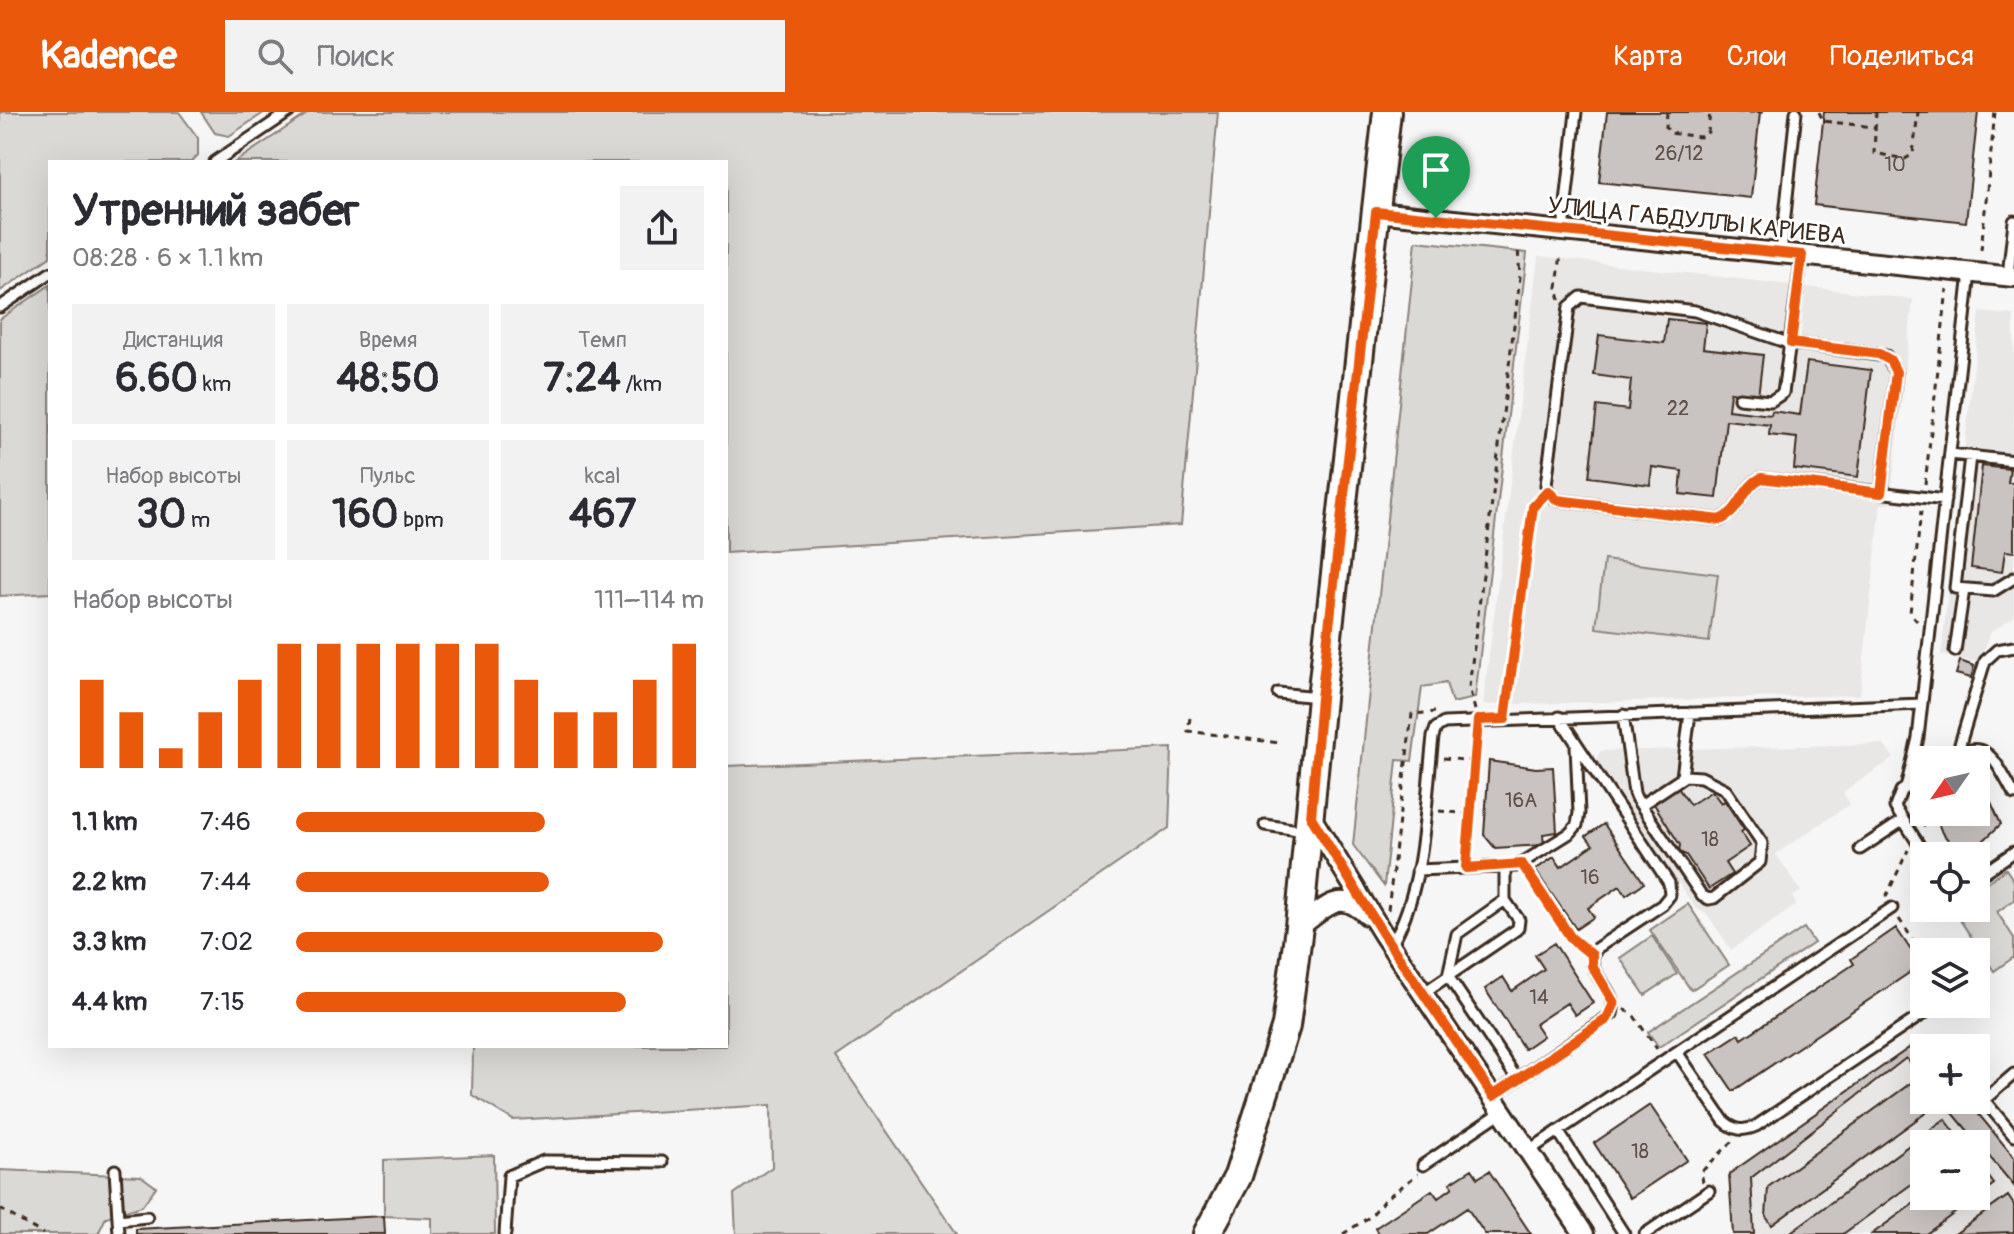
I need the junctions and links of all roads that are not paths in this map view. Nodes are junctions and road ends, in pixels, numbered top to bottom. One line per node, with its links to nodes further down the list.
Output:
1 (289, 112): 5 (lane)
2 (1387, 112): 6 (main road)
3 (1576, 112): 8 (lane)
4 (1796, 112): 9 (lane)
5 (218, 160)
6 (1376, 212): 8 (street, УЛИЦА ГАБДУЛЛЫ КАРИЕВА); 28 (main road)
7 (2014, 221): 13 (lane)
8 (1563, 231): 9 (street, УЛИЦА ГАБДУЛЛЫ КАРИЕВА)
9 (1781, 253): 10 (street, УЛИЦА ГАБДУЛЛЫ КАРИЕВА)
10 (1802, 255): 11 (street, УЛИЦА ГАБДУЛЛЫ КАРИЕВА); 15 (lane)
11 (1970, 273): 13 (street, УЛИЦА ГАБДУЛЛЫ КАРИЕВА); 17 (lane)
12 (48, 274): 14 (lane)
13 (2011, 277)
14 (0, 307)
15 (1791, 343): 16 (lane); 20 (lane); 20 (lane)
16 (1739, 398)
17 (1950, 454): 18 (lane); 21 (lane)
18 (1970, 456): 19 (lane); 24 (lane)
19 (2014, 461)
20 (1881, 493): 21 (lane)
21 (1945, 500): 23 (lane)
22 (2014, 578): 24 (lane)
23 (1935, 585): 24 (lane); 29 (lane)
24 (1960, 588): 26 (lane)
25 (2014, 647): 34 (lane)
26 (1955, 651)
27 (1278, 693): 28 (lane)
28 (1321, 698): 42 (main road)
29 (1922, 704): 30 (lane); 38 (lane)
30 (1690, 713): 31 (lane); 36 (lane)
31 (1623, 715): 32 (lane); 40 (lane)
32 (1559, 717): 33 (lane); 49 (lane)
33 (1576, 743): 47 (lane); 59 (lane)
34 (1959, 746)
35 (1990, 756): 39 (lane)
36 (1682, 777): 40 (lane); 40 (lane)
37 (1910, 785): 38 (lane)
38 (1906, 788): 41 (lane)
39 (2014, 794)
40 (1641, 805)
41 (1902, 821): 44 (lane); 45 (lane)
42 (1310, 824): 43 (lane); 52 (main road); 53 (street)
43 (1265, 825)
44 (1916, 842)
45 (1860, 849)
46 (2014, 852): 48 (lane)
47 (1505, 867): 49 (lane); 50 (lane)
48 (1990, 868)
49 (1417, 870): 53 (lane)
50 (1505, 900): 54 (lane); 54 (lane)
51 (1892, 908): 57 (lane)
52 (1299, 927): 53 (street); 72 (main road)
53 (1387, 940): 55 (street)
54 (1448, 976): 55 (lane); 59 (lane)
55 (1423, 993): 60 (street)
56 (1917, 1018): 57 (lane)
57 (1677, 1052): 61 (lane)
58 (2014, 1074): 62 (lane)
59 (1517, 1079): 60 (lane)
60 (1498, 1103): 63 (street); 65 (lane)
61 (1558, 1131): 63 (lane); 74 (lane)
62 (2014, 1136)
63 (1530, 1150): 73 (street)
64 (662, 1162): 71 (lane)
65 (1423, 1165)
66 (115, 1170): 69 (lane)
67 (1709, 1191): 75 (lane)
68 (147, 1217): 69 (lane)
69 (118, 1220): 70 (lane)
70 (119, 1234)
71 (505, 1234)
72 (1207, 1234)
73 (1584, 1234)
74 (1624, 1234)
75 (1645, 1234)

